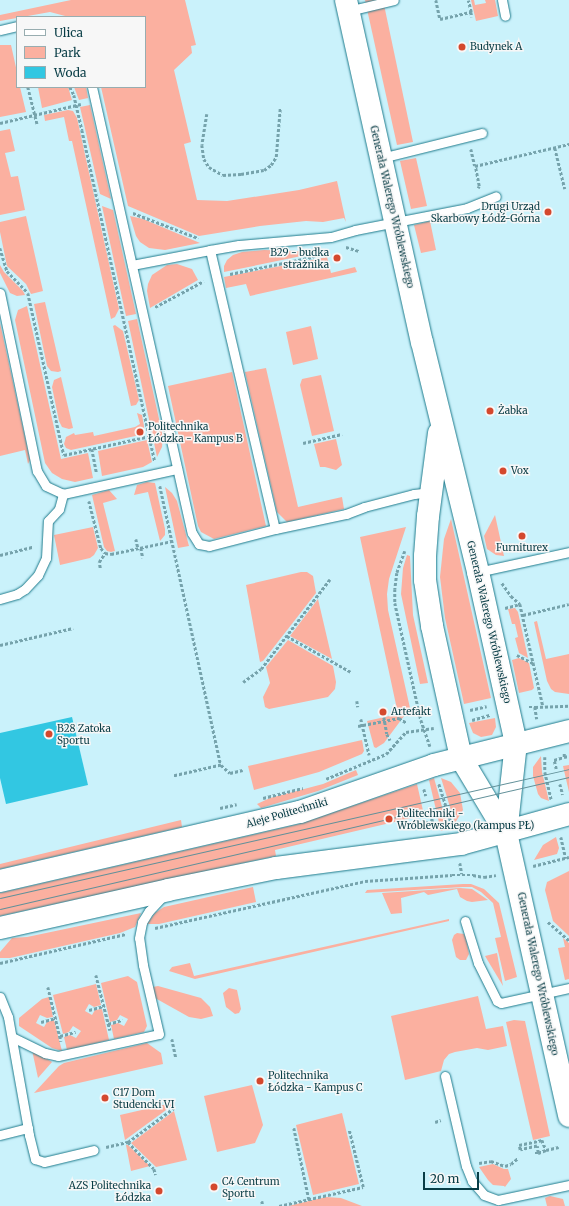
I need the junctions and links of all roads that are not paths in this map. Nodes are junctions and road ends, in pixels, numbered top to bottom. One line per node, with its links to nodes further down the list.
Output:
1 (394, 0): 3 (lane)
2 (502, 0): 4 (lane)
3 (347, 5): 9 (street, Generała Walerego Wróblewskiego)
4 (505, 16)
5 (16, 26): 6 (lane)
6 (0, 30)
7 (92, 88): 13 (lane)
8 (482, 133): 9 (lane)
9 (380, 158): 11 (street, Generała Walerego Wróblewskiego)
10 (496, 196): 11 (lane)
11 (395, 223): 12 (lane); 15 (street, Generała Walerego Wróblewskiego)
12 (210, 250): 13 (lane); 19 (lane)
13 (132, 265): 16 (lane)
14 (0, 293): 18 (lane)
15 (440, 414): 17 (street, Generała Walerego Wróblewskiego); 21 (street, Generała Walerego Wróblewskiego)
16 (177, 469): 18 (lane); 19 (lane)
17 (431, 492): 19 (lane); 25 (street, Generała Walerego Wróblewskiego)
18 (63, 494): 22 (lane)
19 (275, 529)
20 (569, 552): 21 (lane)
21 (478, 572): 24 (street, Generała Walerego Wróblewskiego)
22 (0, 599)
23 (566, 740): 24 (street, Aleje Politechniki)
24 (516, 743): 25 (street, Aleje Politechniki); 27 (street, Generała Walerego Wróblewskiego)
25 (461, 758): 27 (street, Generała Walerego Wróblewskiego); 28 (street, Aleje Politechniki)
26 (562, 805): 27 (street)
27 (506, 833): 29 (street); 33 (street, Generała Walerego Wróblewskiego)
28 (0, 881)
29 (168, 890): 31 (street); 35 (lane)
30 (465, 921): 33 (lane)
31 (0, 928)
32 (569, 988): 33 (lane)
33 (542, 994): 37 (street, Generała Walerego Wróblewskiego)
34 (0, 997): 35 (lane)
35 (12, 1037): 38 (lane)
36 (445, 1076): 41 (lane)
37 (569, 1116)
38 (28, 1128): 39 (lane); 40 (lane)
39 (0, 1135)
40 (94, 1150)
41 (569, 1186)

